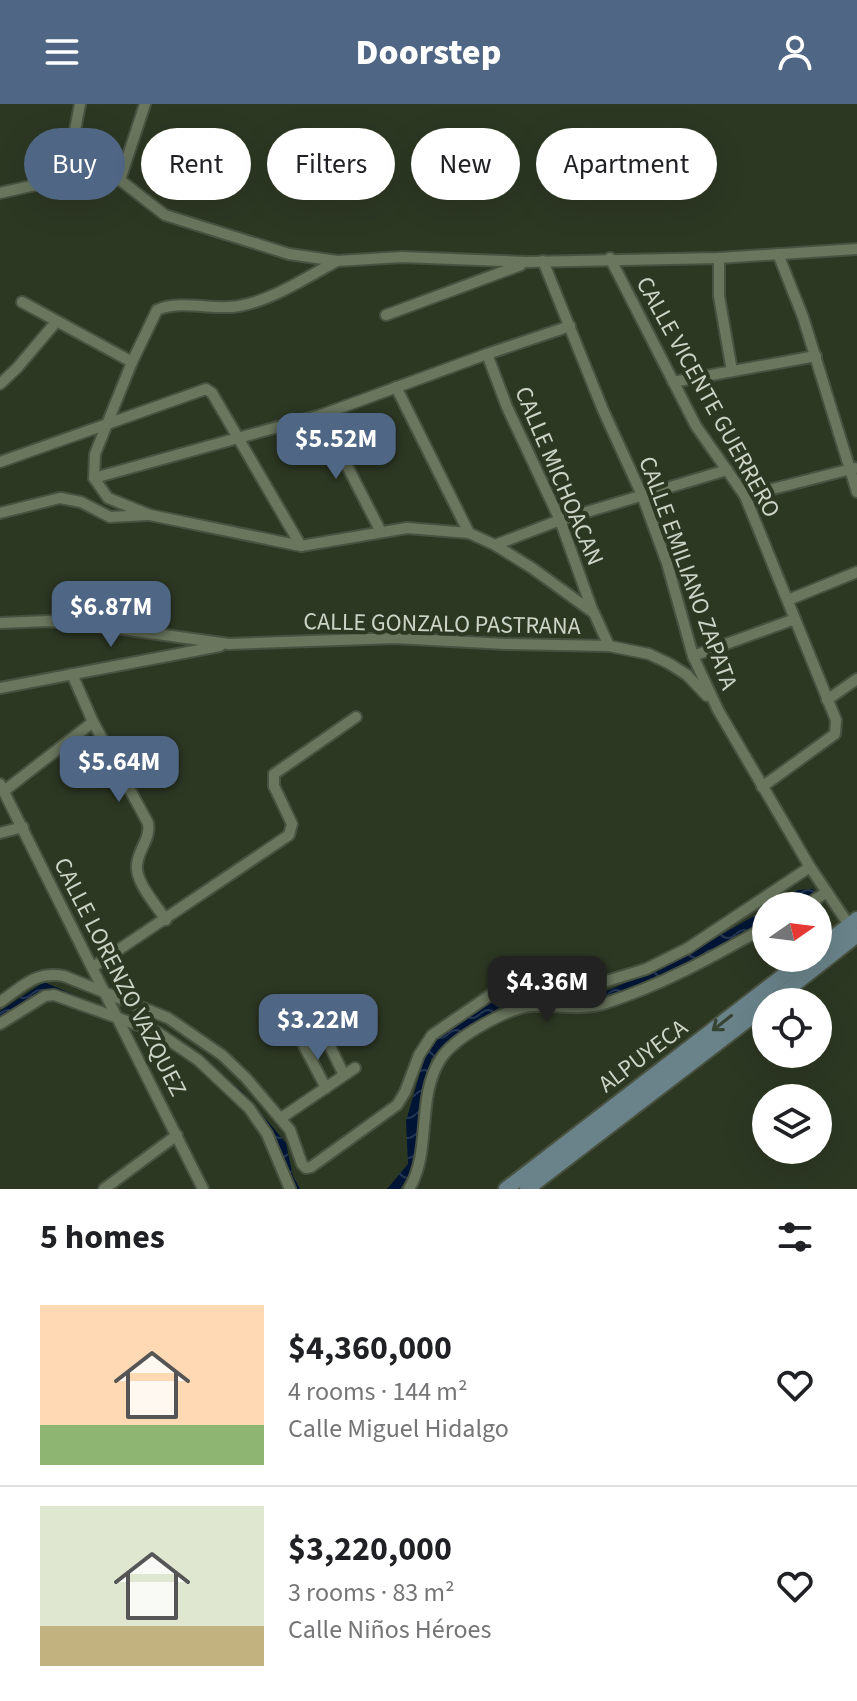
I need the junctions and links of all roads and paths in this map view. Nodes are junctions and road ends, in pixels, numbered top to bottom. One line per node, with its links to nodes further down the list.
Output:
1 (80, 104): 3 (street)
2 (145, 104): 4 (street)
3 (75, 128)
4 (125, 165)
5 (125, 184): 12 (street)
6 (24, 188): 7 (street)
7 (0, 193)
8 (857, 249): 9 (street)
9 (778, 254): 11 (street); 20 (street)
10 (610, 258): 11 (street); 13 (street); 23 (street, CALLE VICENTE GUERRERO)
11 (719, 258): 22 (street)
12 (337, 261): 14 (street); 21 (street)
13 (543, 261): 14 (street); 18 (street, CALLE EMILIANO ZAPATA)
14 (527, 262): 16 (street)
15 (22, 302): 17 (street)
16 (386, 315)
17 (56, 322): 21 (street); 24 (street)
18 (570, 326): 19 (street); 34 (street, CALLE EMILIANO ZAPATA)
19 (487, 354): 25 (street); 38 (street, CALLE MICHOACAN)
20 (816, 356): 22 (street); 30 (street)
21 (132, 362): 27 (street)
22 (732, 371): 23 (street)
23 (673, 382): 31 (street, CALLE VICENTE GUERRERO)
24 (0, 384)
25 (396, 387): 26 (street); 40 (street)
26 (321, 415): 28 (street); 39 (street)
27 (107, 423): 28 (street); 29 (street); 32 (street)
28 (238, 438): 32 (street); 42 (street)
29 (0, 462)
30 (854, 468): 33 (street); 35 (street)
31 (727, 470): 34 (street); 35 (street, CALLE VICENTE GUERRERO)
32 (94, 478): 37 (street)
33 (857, 492)
34 (642, 495): 38 (street); 50 (street, CALLE EMILIANO ZAPATA)
35 (745, 496): 44 (street, CALLE VICENTE GUERRERO)
36 (0, 513): 37 (street)
37 (150, 515): 42 (street)
38 (560, 520): 41 (street); 45 (street, CALLE MICHOACAN)
39 (381, 532): 40 (street); 42 (street)
40 (469, 533): 41 (street)
41 (495, 545): 45 (street)
42 (301, 546)
43 (857, 572): 44 (street)
44 (788, 600): 46 (street, CALLE VICENTE GUERRERO)
45 (594, 613): 49 (street, CALLE MICHOACAN)
46 (795, 619): 50 (street); 54 (street, CALLE VICENTE GUERRERO)
47 (0, 623): 48 (street, CALLE GONZALO PASTRANA)
48 (229, 644): 49 (street, CALLE GONZALO PASTRANA); 51 (street)
49 (609, 646): 55 (street, CALLE GONZALO PASTRANA)
50 (693, 656): 55 (street, CALLE EMILIANO ZAPATA)
51 (72, 674): 53 (street); 57 (street)
52 (857, 679): 54 (street)
53 (0, 688)
54 (827, 700): 58 (street, CALLE VICENTE GUERRERO)
55 (718, 710): 58 (street, CALLE EMILIANO ZAPATA)
56 (356, 717): 65 (street)
57 (93, 722): 59 (street); 65 (street)
58 (762, 787): 62 (street, CALLE EMILIANO ZAPATA)
59 (2, 788): 60 (street, CALLE LORENZO VAZQUEZ)
60 (23, 827): 61 (street); 69 (street, CALLE LORENZO VAZQUEZ)
61 (0, 833)
62 (810, 867): 63 (street, CALLE EMILIANO ZAPATA); 82 (street)
63 (827, 892)
64 (832, 899): 66 (street, CALLE EMILIANO ZAPATA)
65 (166, 920): 69 (street)
66 (855, 930): 68 (main road); 71 (main road)
67 (752, 934): 87 (street)
68 (832, 942)
69 (93, 967): 72 (street, CALLE LORENZO VAZQUEZ)
70 (788, 972): 88 (main road, ALPUYECA, one-way to 88)
71 (788, 988)
72 (107, 996): 73 (street); 74 (street, CALLE LORENZO VAZQUEZ); 82 (street)
73 (0, 1002)
74 (117, 1016): 76 (street); 83 (street, CALLE LORENZO VAZQUEZ); 86 (street)
75 (752, 1017): 89 (main road, ALPUYECA)
76 (0, 1024)
77 (324, 1034): 80 (street)
78 (304, 1046): 81 (street)
79 (355, 1068): 80 (street)
80 (344, 1075): 81 (street)
81 (326, 1088): 82 (street)
82 (281, 1118)
83 (177, 1135): 84 (street); 85 (street, CALLE LORENZO VAZQUEZ)
84 (104, 1189)
85 (203, 1189)
86 (290, 1189)
87 (409, 1189)
88 (506, 1189)
89 (527, 1189)

